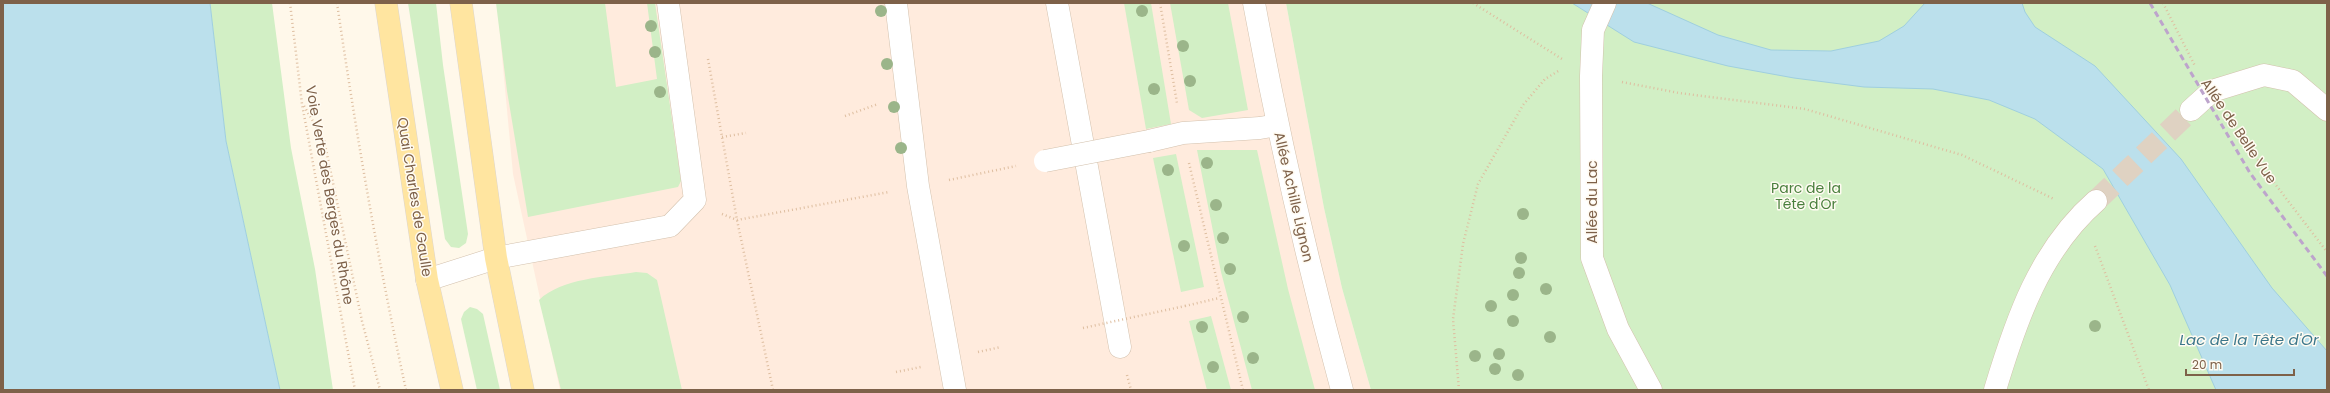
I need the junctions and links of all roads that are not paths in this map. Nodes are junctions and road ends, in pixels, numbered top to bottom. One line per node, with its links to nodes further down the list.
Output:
1 (386, 3): 14 (main road, Quai Charles de Gaulle)
2 (461, 3): 13 (main road)
3 (668, 3): 13 (street)
4 (896, 3): 18 (street)
5 (1057, 3): 15 (street)
6 (1254, 3): 10 (street, Allée Achille Lignon)
7 (1605, 3): 20 (street, Allée du Lac)
8 (2191, 110): 9 (street)
9 (2327, 110)
10 (1277, 124): 11 (street, bridge); 19 (street, Allée Achille Lignon)
11 (1045, 161)
12 (2090, 207): 21 (street)
13 (496, 258): 14 (street); 17 (main road)
14 (427, 280): 16 (main road, Quai Charles de Gaulle)
15 (1120, 347)
16 (452, 390)
17 (523, 390)
18 (955, 390)
19 (1342, 390)
20 (1651, 390)
21 (1995, 390)

